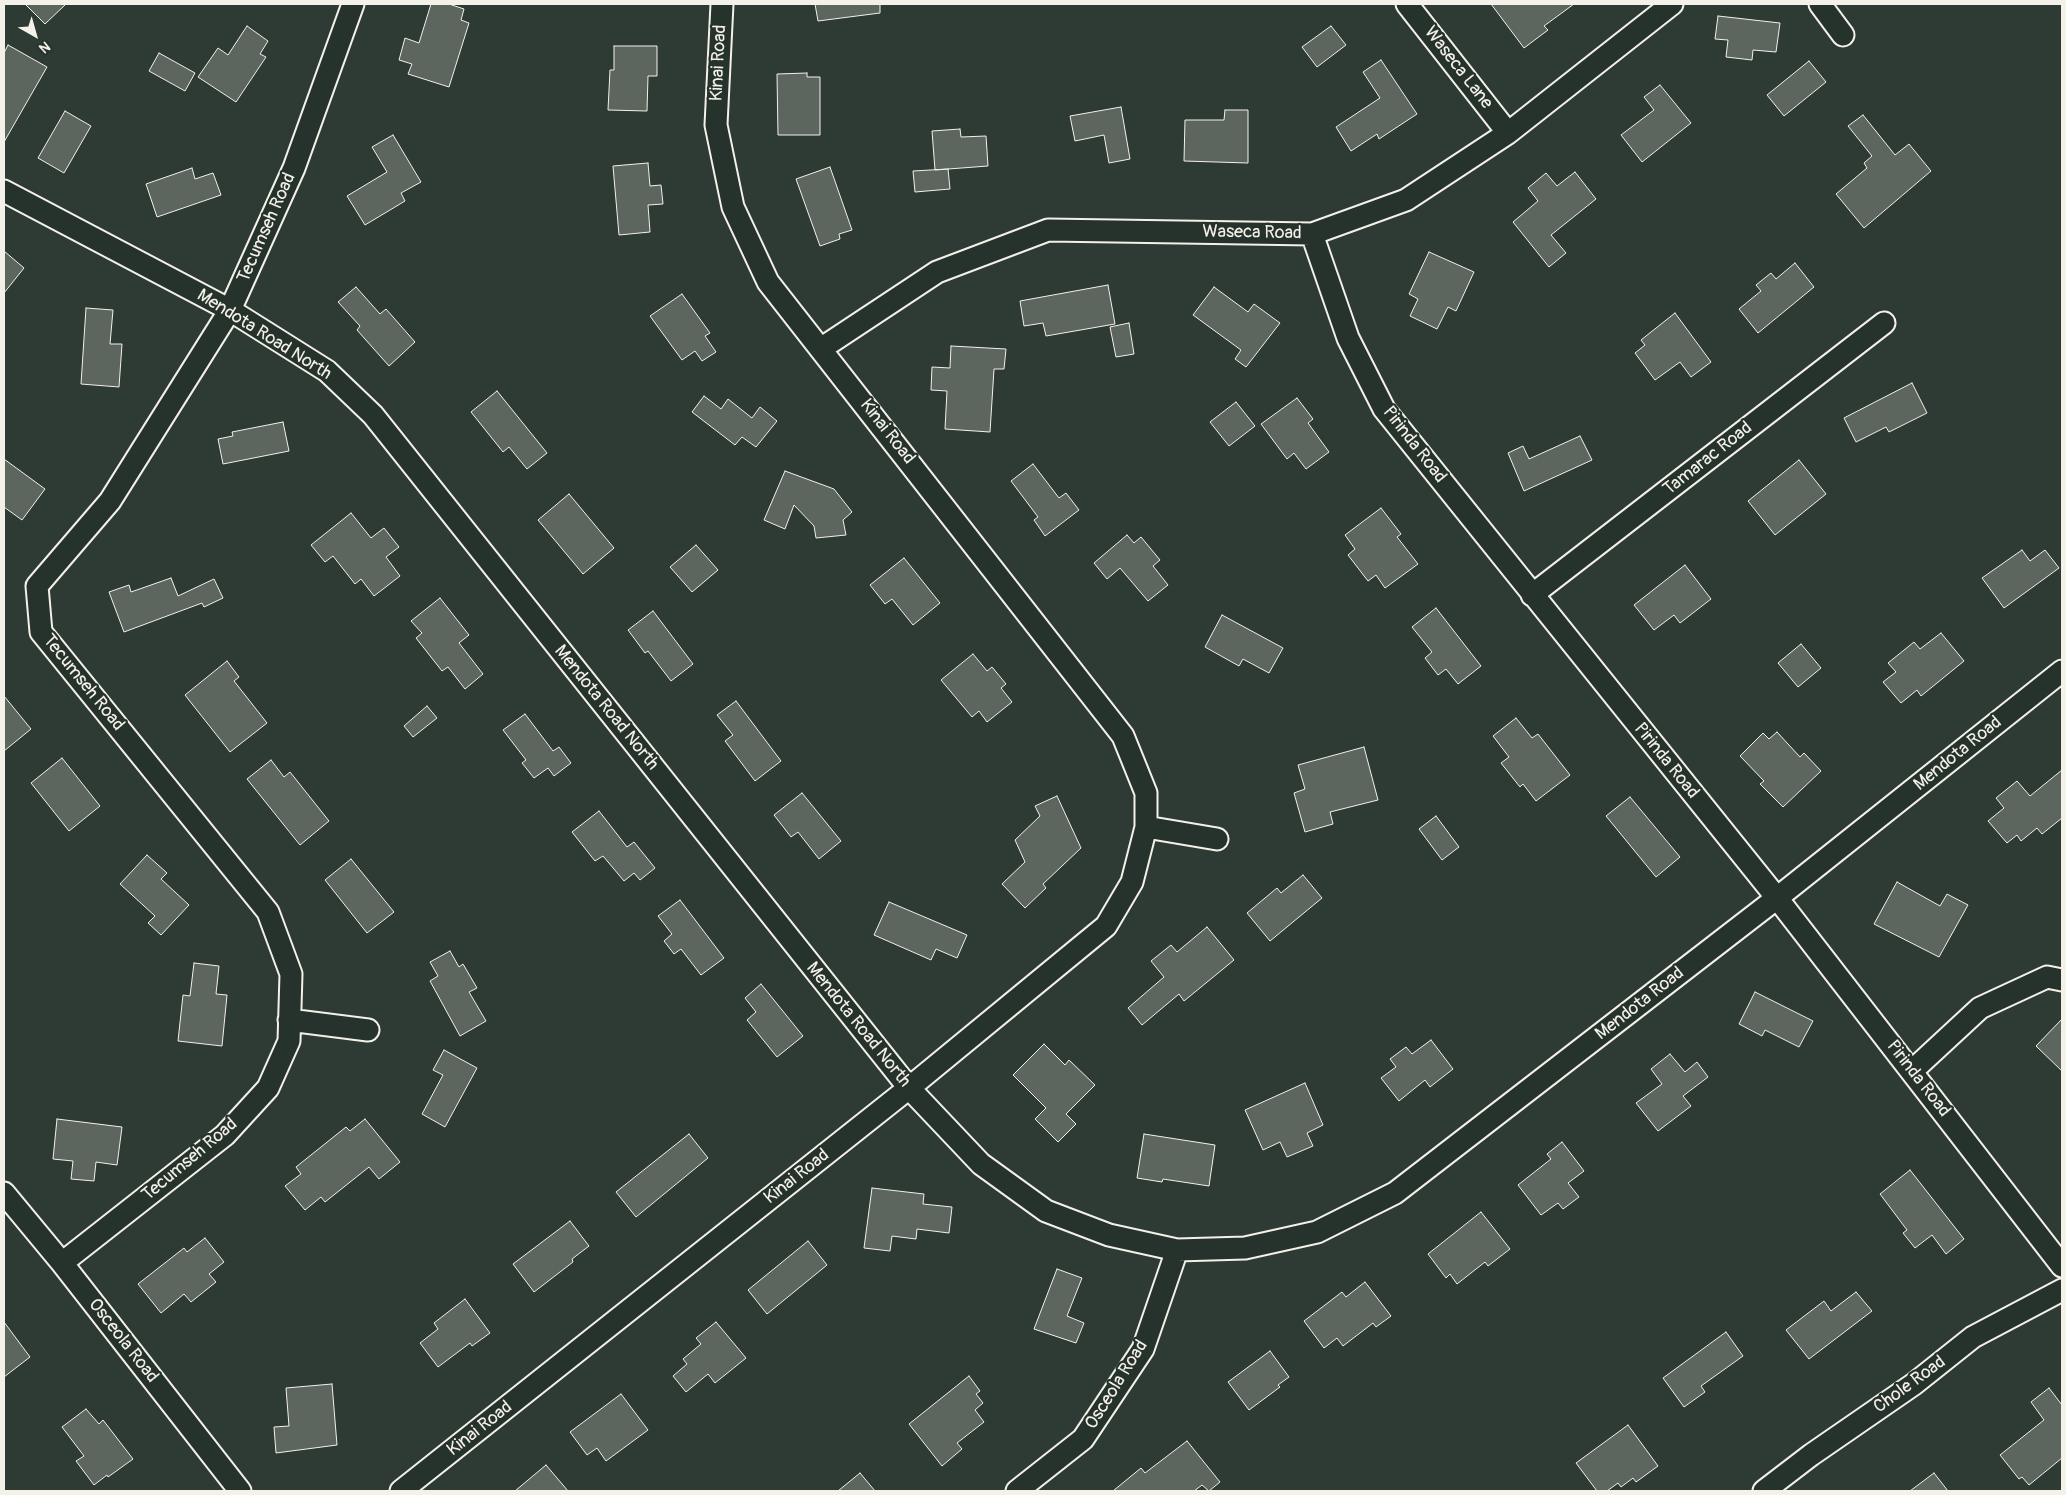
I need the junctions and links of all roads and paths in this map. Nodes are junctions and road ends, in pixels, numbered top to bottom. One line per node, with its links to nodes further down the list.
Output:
1 (352, 4): 10 (street, Tecumseh Road)
2 (722, 4): 12 (street, Kinai Road)
3 (1407, 4): 7 (street, Waseca Lane)
4 (1672, 4): 7 (street, Waseca Road)
5 (1820, 4): 6 (street)
6 (1843, 34)
7 (1508, 133): 9 (street, Waseca Road)
8 (4, 191): 10 (street, Mendota Road North)
9 (1312, 234): 12 (street, Waseca Road); 13 (street, Pirinda Road)
10 (230, 310): 19 (street, Tecumseh Road); 22 (street, Mendota Road North)
11 (1884, 323): 13 (street, Tamarac Road)
12 (822, 348): 15 (street, Kinai Road)
13 (1532, 595): 17 (street, Pirinda Road)
14 (2062, 671): 17 (street, Mendota Road)
15 (1146, 827): 16 (street); 22 (street, Kinai Road)
16 (1217, 838)
17 (1777, 898): 21 (street, Pirinda Road); 24 (street, Mendota Road)
18 (2062, 980): 21 (street)
19 (290, 1020): 20 (street); 25 (street, Tecumseh Road)
20 (368, 1030)
21 (1912, 1071): 26 (street, Pirinda Road)
22 (909, 1088): 24 (street, Mendota Road North); 29 (street, Kinai Road)
23 (4, 1193): 25 (street, Osceola Road)
24 (1177, 1250): 30 (street, Osceola Road)
25 (62, 1263): 28 (street, Osceola Road)
26 (2062, 1266)
27 (2062, 1290): 31 (street, Chole Road)
28 (240, 1491)
29 (401, 1491)
30 (1017, 1491)
31 (1764, 1491)

